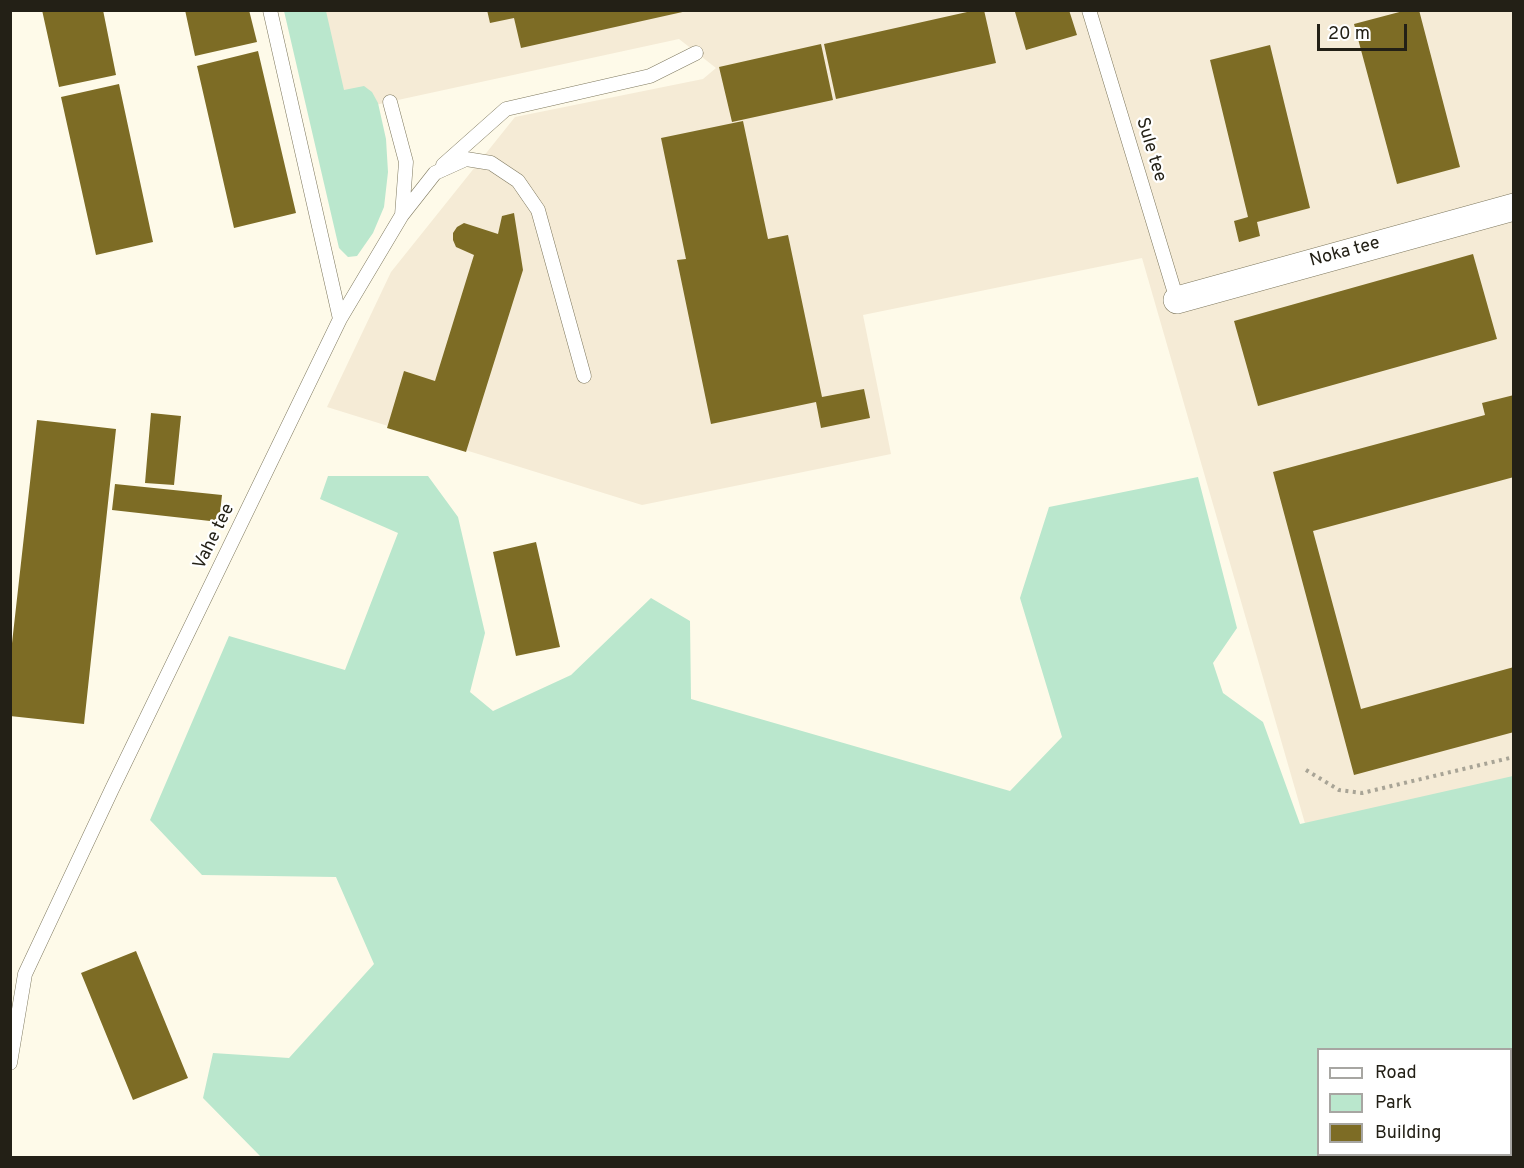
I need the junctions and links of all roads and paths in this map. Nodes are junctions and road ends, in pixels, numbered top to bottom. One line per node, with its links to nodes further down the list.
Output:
1 (270, 10): 9 (lane)
2 (1089, 10): 8 (lane, Sule tee)
3 (696, 53): 5 (lane, Vahe tee)
4 (390, 102): 7 (lane)
5 (435, 173): 7 (lane, Vahe tee); 10 (lane)
6 (1514, 207): 8 (street, Noka tee)
7 (402, 215): 9 (lane, Vahe tee)
8 (1177, 300)
9 (340, 319): 13 (lane, Vahe tee)
10 (584, 376)
11 (1514, 757): 12 (path)
12 (1306, 770)
13 (10, 1063)

